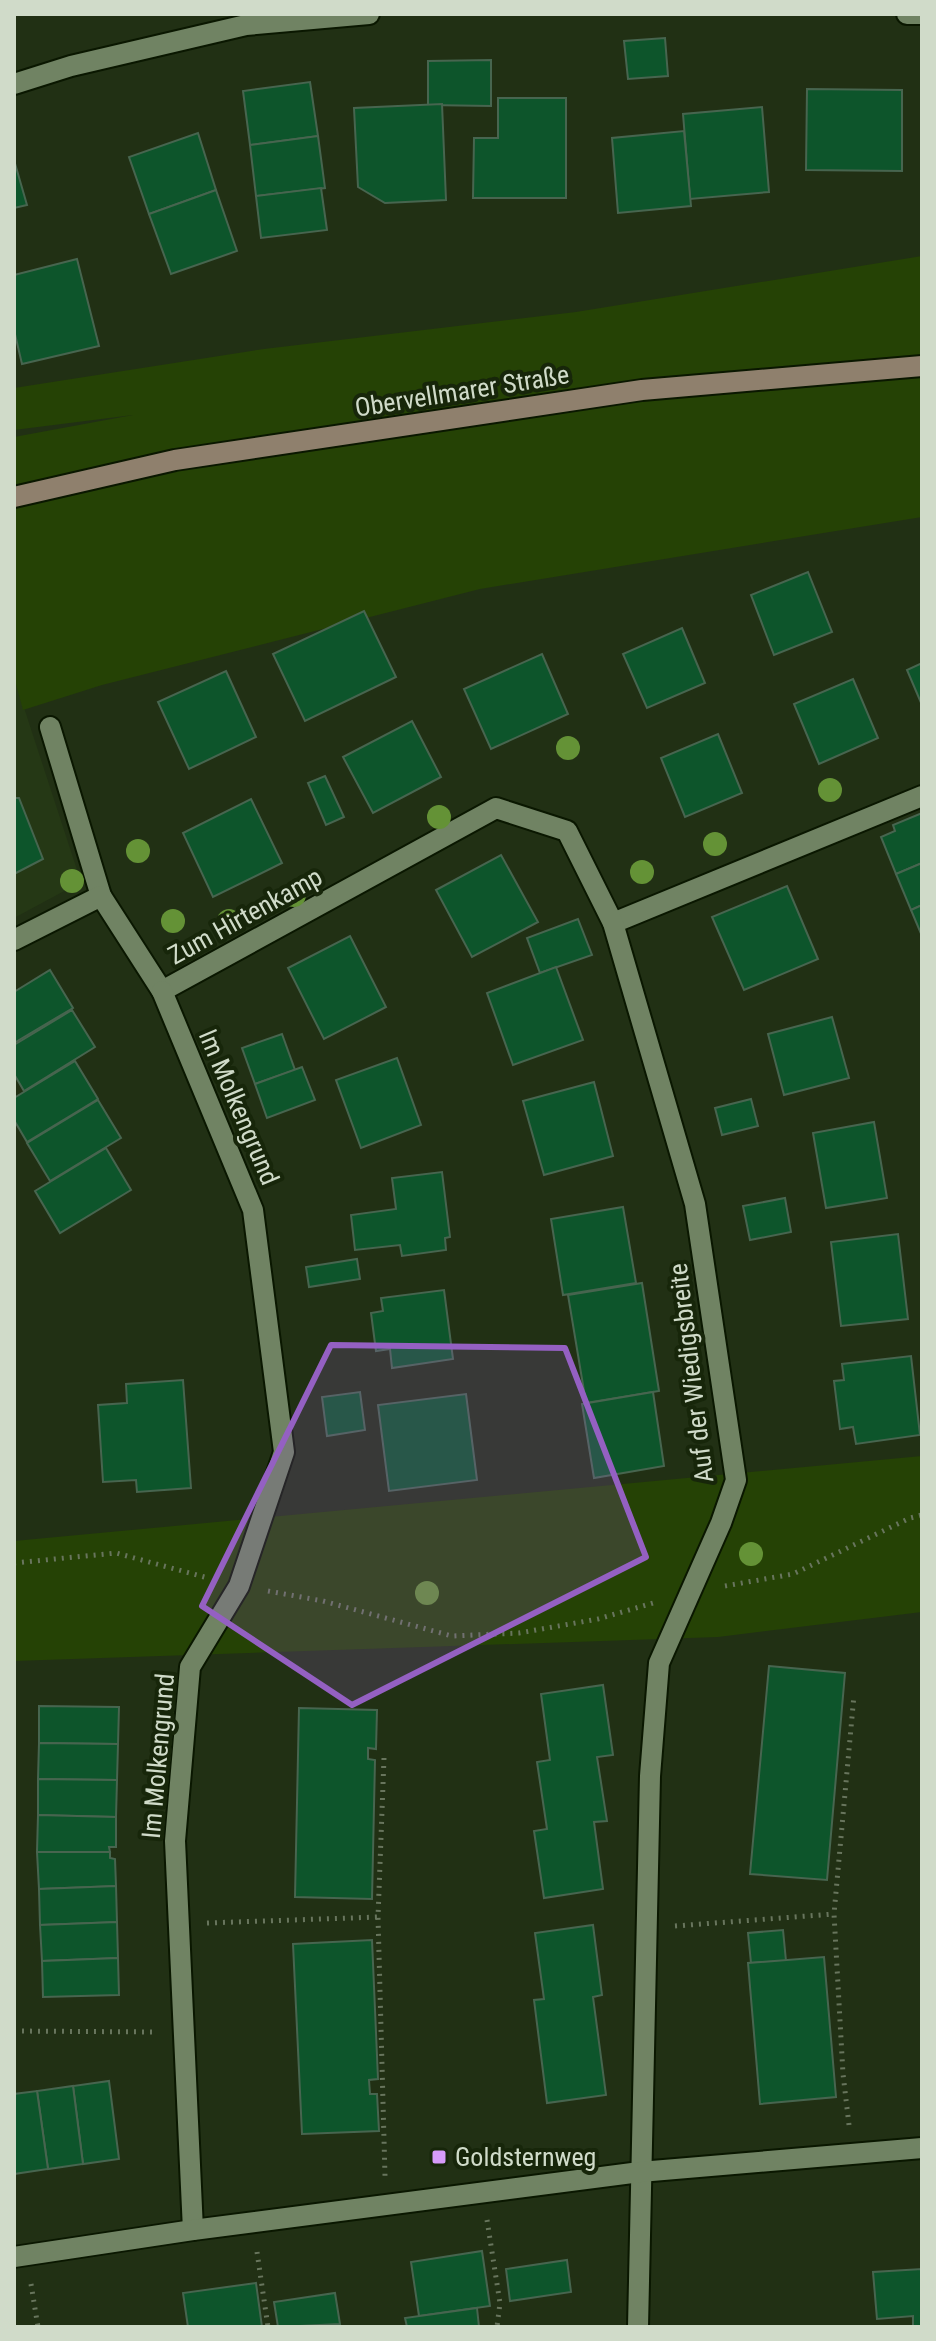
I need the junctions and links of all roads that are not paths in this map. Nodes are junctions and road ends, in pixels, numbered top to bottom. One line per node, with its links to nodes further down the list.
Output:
1 (369, 14): 4 (street)
2 (907, 14): 3 (street)
3 (922, 14)
4 (246, 20): 5 (street)
5 (14, 84)
6 (922, 366): 7 (main road, Obervellmarer Straße)
7 (14, 497)
8 (50, 727): 11 (street, Zum Hirtenkamp)
9 (922, 796): 12 (street)
10 (496, 808): 12 (street, Auf der Wiedigsbreite); 14 (street, Zum Hirtenkamp)
11 (101, 896): 13 (street); 14 (street, Zum Hirtenkamp)
12 (613, 923): 16 (street, Auf der Wiedigsbreite)
13 (14, 940)
14 (162, 991): 17 (street, Im Molkengrund)
15 (922, 2148): 16 (street)
16 (640, 2172): 17 (street); 19 (street, Auf der Wiedigsbreite)
17 (193, 2230): 18 (street)
18 (20, 2256)
19 (638, 2327)

